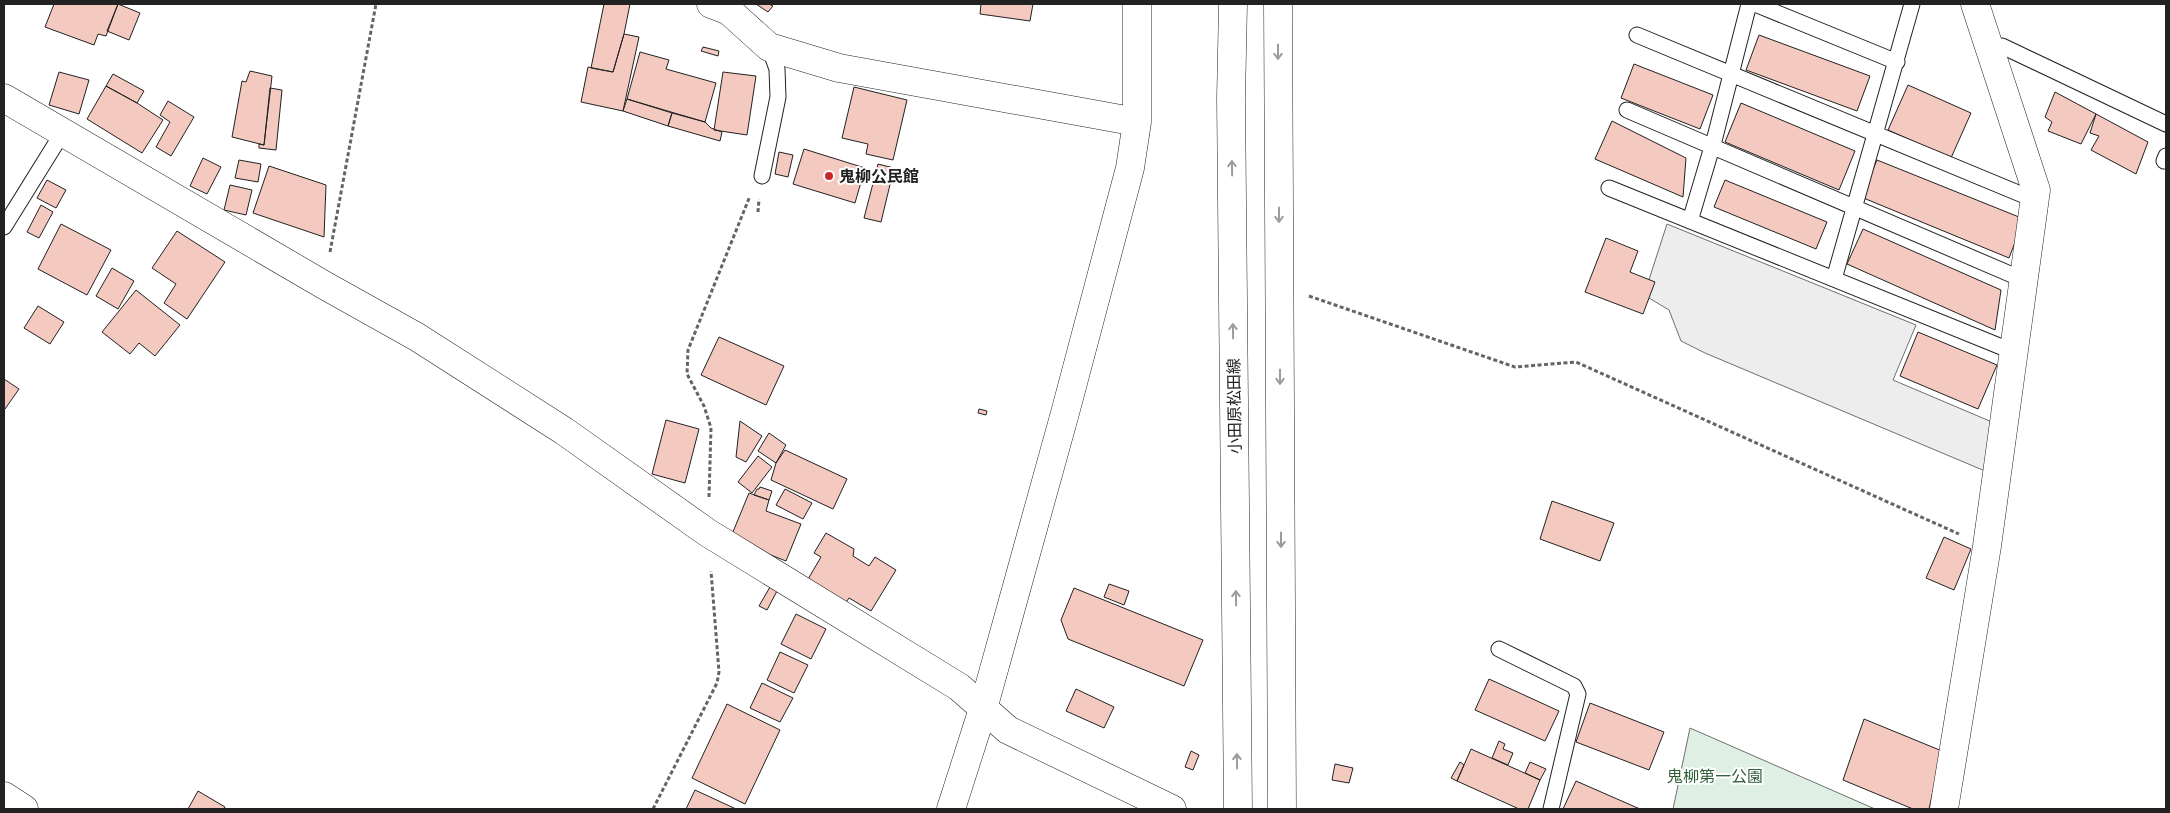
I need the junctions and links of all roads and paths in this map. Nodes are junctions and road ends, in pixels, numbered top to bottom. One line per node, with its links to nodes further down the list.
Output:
1 (376, 4): 30 (path)
2 (1137, 4): 17 (street)
3 (1233, 4): 42 (street, 小田原松田線, one-way to 3)
4 (1278, 4): 31 (street, one-way to 31)
5 (1749, 4): 14 (lane)
6 (1755, 4): 13 (lane)
7 (1912, 4): 13 (lane)
8 (1975, 4): 12 (street)
9 (723, 6): 11 (street)
10 (1637, 35): 14 (lane)
11 (769, 47): 17 (street); 22 (lane)
12 (1990, 50): 18 (lane); 24 (street)
13 (1897, 62): 20 (lane)
14 (1731, 74): 20 (lane); 21 (lane)
15 (4, 98): 19 (street)
16 (1627, 110): 21 (lane)
17 (1137, 122): 36 (street)
18 (2166, 124)
19 (62, 132): 27 (lane); 30 (street)
20 (1876, 135): 24 (lane); 25 (lane)
21 (1712, 146): 25 (lane); 26 (lane)
22 (762, 176): 33 (path)
23 (1609, 188): 26 (lane)
24 (2035, 200): 29 (street)
25 (1855, 208): 28 (lane); 29 (lane)
26 (1690, 221): 28 (lane)
27 (4, 227)
28 (1834, 279): 32 (lane)
29 (2024, 280): 32 (street)
30 (324, 285): 33 (street)
31 (1280, 288): 34 (path); 43 (street, one-way to 43)
32 (2014, 352): 34 (street)
33 (708, 532): 36 (street); 39 (path)
34 (1987, 546): 45 (street)
35 (1499, 649): 44 (lane)
36 (983, 709): 40 (street); 41 (street)
37 (4, 796): 38 (street)
38 (24, 809)
39 (654, 809)
40 (951, 809)
41 (1172, 809)
42 (1238, 809)
43 (1282, 809)
44 (1551, 809)
45 (1944, 809)

